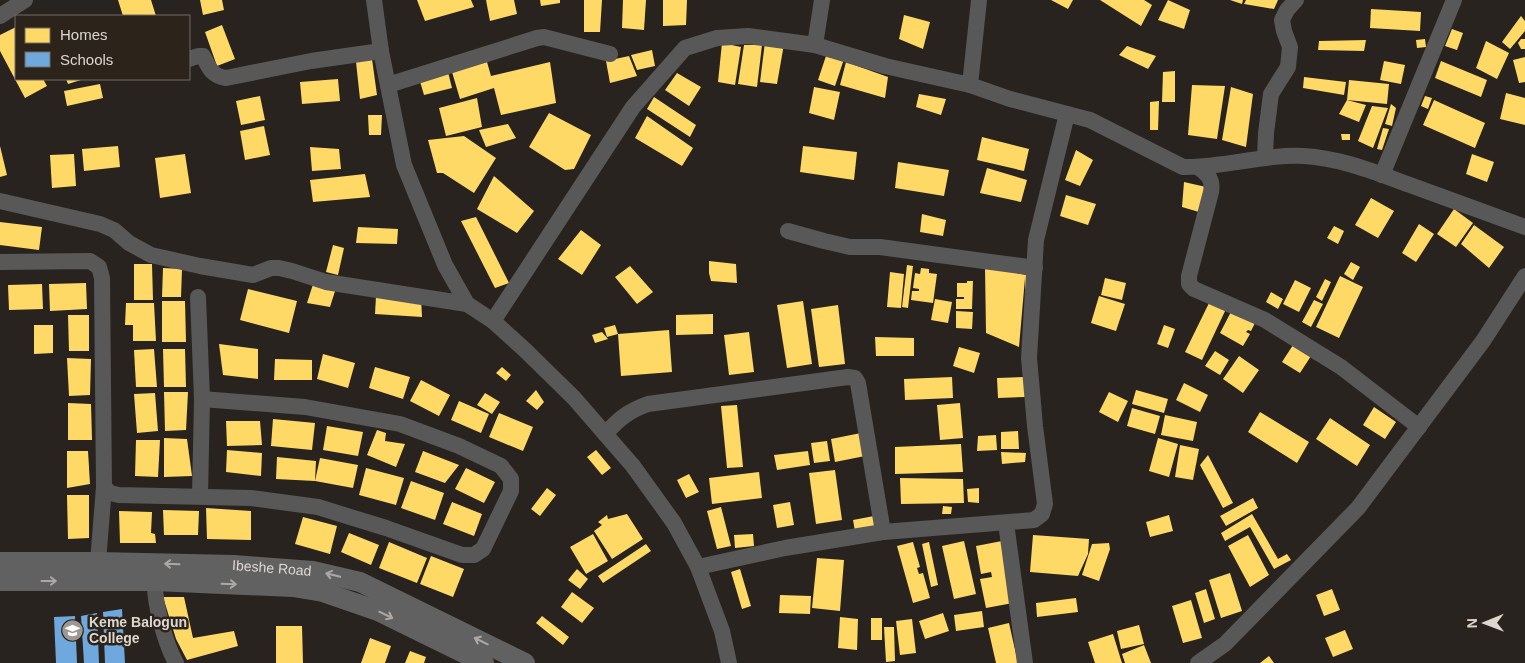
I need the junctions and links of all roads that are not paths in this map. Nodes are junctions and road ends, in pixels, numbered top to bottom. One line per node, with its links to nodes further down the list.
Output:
1 (25, 0): 7 (street)
2 (374, 0): 9 (street)
3 (822, 0): 8 (street)
4 (979, 0): 13 (street)
5 (1296, 0): 15 (street)
6 (1454, 0): 17 (street)
7 (0, 16)
8 (816, 44): 13 (street); 26 (street)
9 (381, 51): 11 (street); 12 (street)
10 (610, 54): 12 (street)
11 (190, 59)
12 (388, 85): 25 (street)
13 (970, 85): 14 (street)
14 (1067, 114): 16 (street); 22 (street)
15 (1266, 157): 16 (street); 17 (street)
16 (1200, 168): 28 (street)
17 (1382, 175): 19 (street)
18 (0, 201): 25 (street)
19 (1525, 227)
20 (788, 231): 22 (street)
21 (0, 262): 30 (street)
22 (1035, 268): 32 (street)
23 (1525, 276): 28 (street)
24 (198, 297): 27 (street)
25 (467, 304): 26 (street)
26 (493, 321): 29 (street)
27 (202, 399): 31 (street); 31 (street)
28 (1418, 427): 44 (street)
29 (606, 434): 33 (street); 36 (street)
30 (104, 487): 31 (street); 35 (street)
31 (200, 496)
32 (1006, 523): 33 (street); 43 (street)
33 (883, 532): 36 (street)
34 (0, 562): 35 (main road, Ibeshe Road)
35 (98, 562): 41 (main road, Ibeshe Road, one-way to 35)
36 (698, 567): 42 (street)
37 (0, 581): 38 (main road, Ibeshe Road, one-way to 38)
38 (155, 581): 39 (street); 40 (main road, Ibeshe Road, one-way to 40)
39 (176, 663)
40 (484, 663)
41 (525, 663)
42 (729, 663)
43 (1025, 663)
44 (1198, 663)

